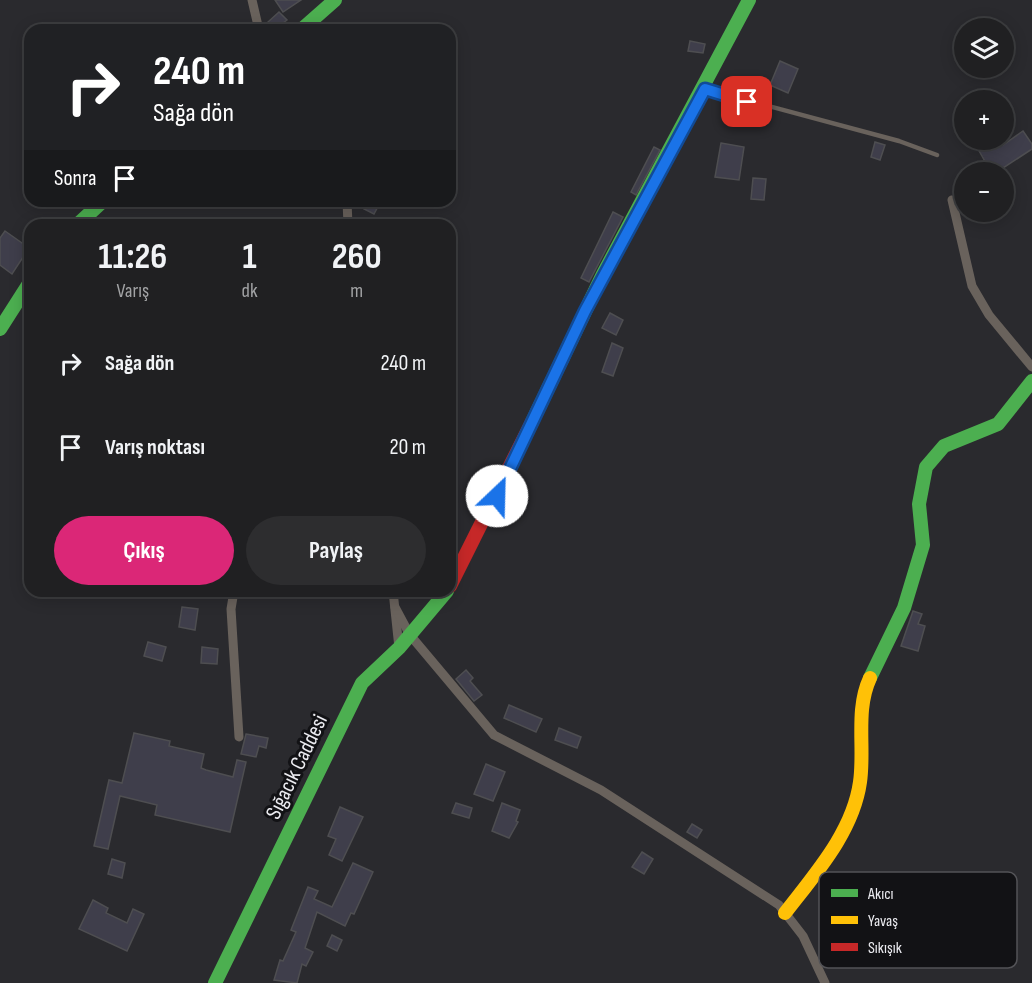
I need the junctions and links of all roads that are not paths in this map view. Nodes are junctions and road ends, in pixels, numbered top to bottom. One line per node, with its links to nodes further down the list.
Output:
1 (252, 0): 4 (street)
2 (335, 0): 5 (street)
3 (749, 0): 6 (street)
4 (258, 24)
5 (308, 24)
6 (705, 89): 7 (lane); 15 (street)
7 (937, 154)
8 (952, 200): 13 (street)
9 (96, 207): 10 (street)
10 (84, 219)
11 (24, 291): 12 (street)
12 (0, 329)
13 (1032, 367)
14 (1032, 381): 23 (street)
15 (456, 575)
16 (233, 597): 22 (street)
17 (394, 597): 19 (street)
18 (442, 597): 20 (street, Sığacık Caddesi)
19 (395, 607): 20 (street); 21 (street)
20 (410, 636): 21 (street, Sığacık Caddesi); 23 (street)
21 (399, 648): 24 (street, Sığacık Caddesi)
22 (239, 737)
23 (785, 913): 25 (street)
24 (215, 983)
25 (825, 983)

